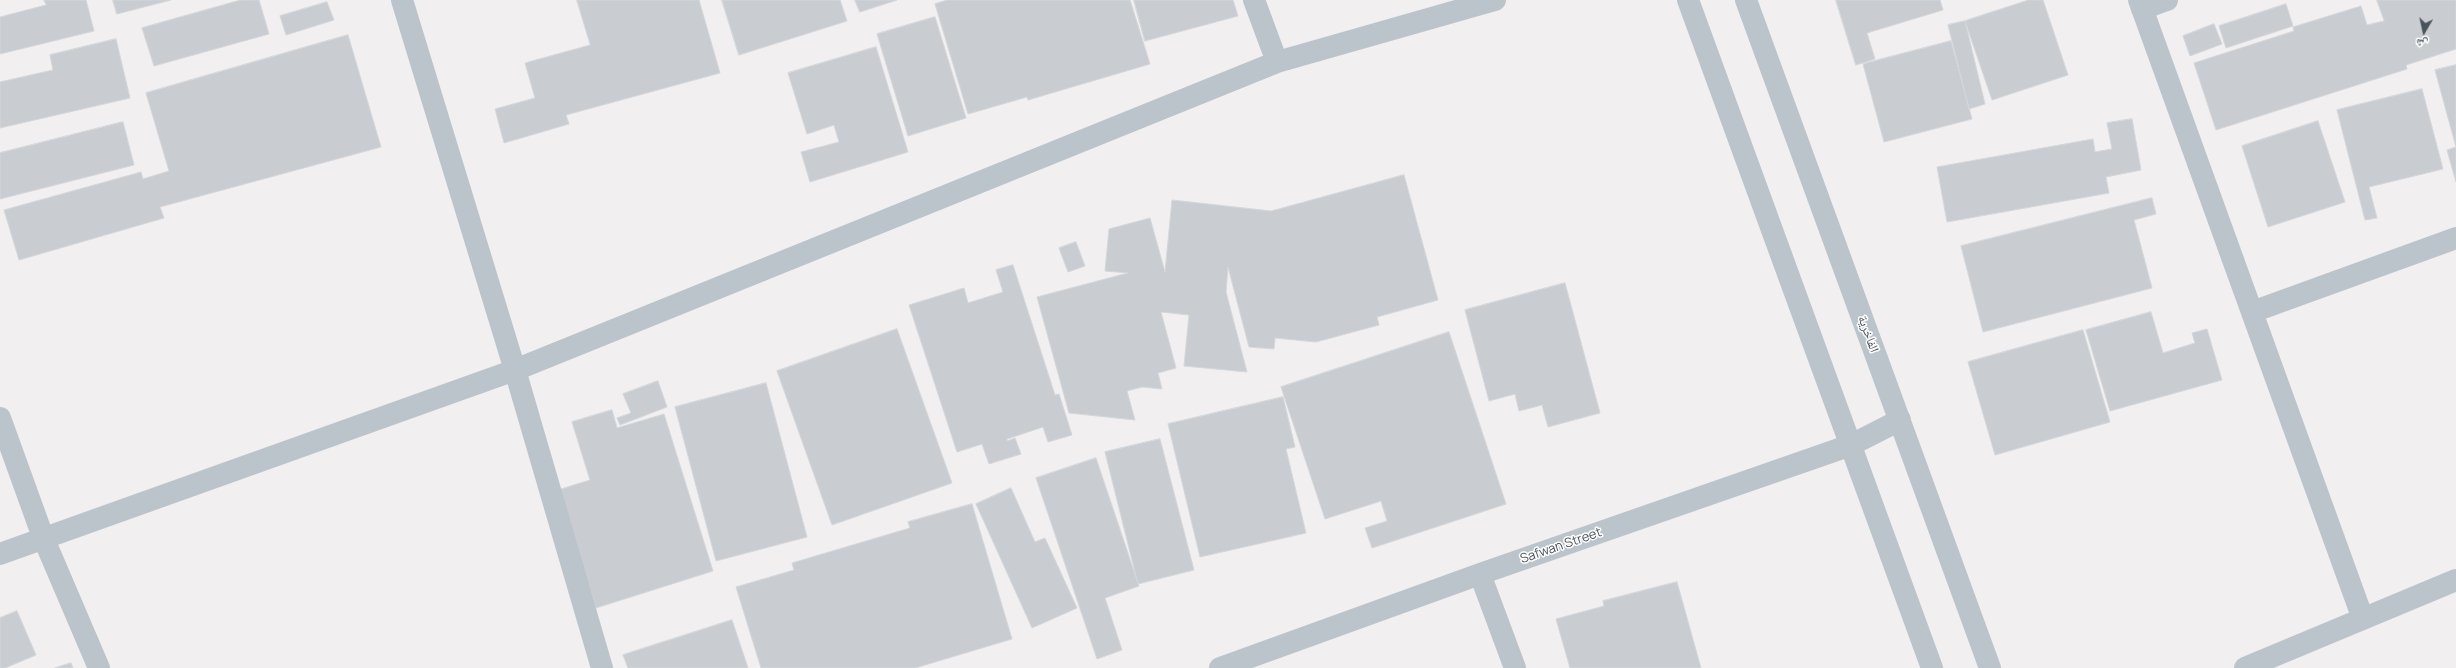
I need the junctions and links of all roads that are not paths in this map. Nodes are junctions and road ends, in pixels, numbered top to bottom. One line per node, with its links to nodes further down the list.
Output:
1 (402, 0): 11 (street)
2 (1254, 0): 8 (street)
3 (1494, 0): 8 (street)
4 (1688, 0): 14 (street)
5 (1746, 0): 13 (street, الفاخرية)
6 (2167, 0): 7 (street)
7 (2141, 4): 10 (street)
8 (1277, 62): 11 (street)
9 (2456, 238): 10 (street)
10 (2252, 312): 19 (street)
11 (515, 370): 15 (street); 21 (street)
12 (0, 418): 15 (street)
13 (1900, 420): 14 (street, Safwan Street); 25 (street, الفاخرية)
14 (1851, 445): 17 (street, Safwan Street); 24 (street)
15 (43, 537): 16 (street); 20 (street)
16 (0, 554)
17 (1480, 574): 22 (street, Safwan Street); 23 (street)
18 (2456, 580): 19 (street)
19 (2363, 619): 26 (street)
20 (99, 668)
21 (602, 668)
22 (1220, 668)
23 (1515, 668)
24 (1932, 668)
25 (1990, 668)
26 (2245, 668)

